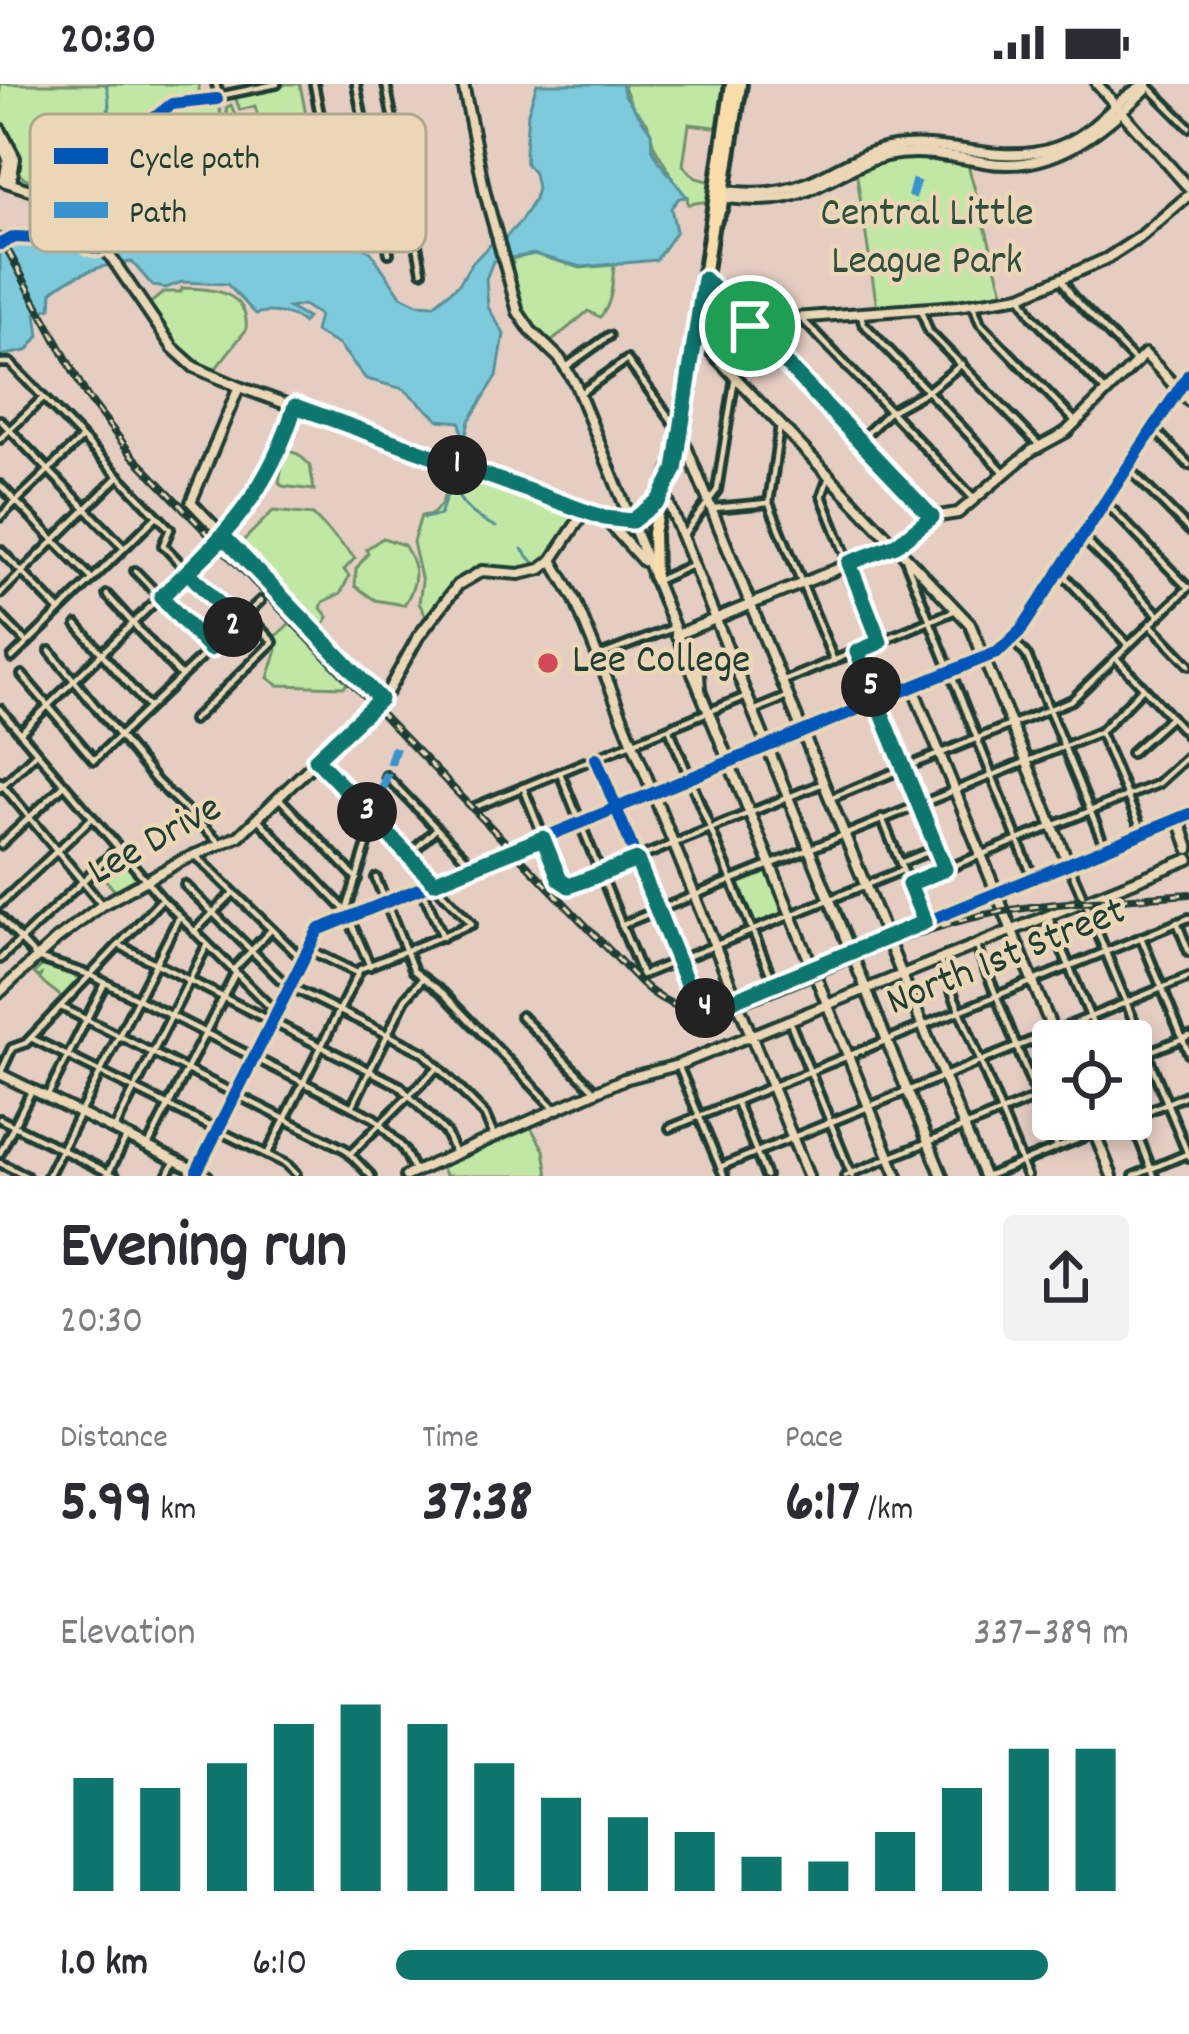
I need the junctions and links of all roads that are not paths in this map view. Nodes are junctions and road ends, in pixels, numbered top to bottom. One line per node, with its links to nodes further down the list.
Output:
1 (217, 84): 10 (street)
2 (277, 84): 10 (street)
3 (314, 84): 12 (street)
4 (356, 84): 13 (street)
5 (386, 84): 14 (street)
6 (463, 84): 41 (street)
7 (736, 84): 20 (main road)
8 (1097, 84): 11 (street)
9 (1146, 84): 11 (street); 15 (street)
10 (257, 86)
11 (1120, 110): 19 (street); 20 (street)
12 (320, 114)
13 (362, 114)
14 (392, 114)
15 (1189, 127)
16 (0, 129): 18 (street)
17 (0, 140): 18 (street)
18 (5, 182)
19 (1189, 191): 25 (street)
20 (719, 194): 24 (main road)
21 (108, 252): 44 (street)
22 (418, 252): 23 (street)
23 (422, 271)
24 (704, 279): 29 (street); 35 (main road)
25 (1063, 281): 26 (street); 39 (street)
26 (1021, 296): 27 (street); 47 (street)
27 (973, 304): 28 (street); 54 (street)
28 (920, 308): 30 (street); 40 (street)
29 (736, 310): 32 (street); 33 (street)
30 (860, 313): 31 (street); 45 (street)
31 (801, 318): 32 (street); 52 (street)
32 (759, 319): 33 (street)
33 (752, 329): 61 (street)
34 (610, 336): 36 (street)
35 (696, 336): 43 (street); 58 (main road)
36 (591, 349): 37 (street); 41 (street)
37 (596, 356)
38 (3, 362): 49 (street)
39 (1136, 362): 46 (street); 47 (street)
40 (962, 364): 45 (street); 62 (street)
41 (566, 367): 48 (street)
42 (1189, 374): 46 (street)
43 (735, 377): 55 (street); 75 (street)
44 (239, 387): 51 (street); 84 (street)
45 (929, 390): 52 (street); 66 (street)
46 (1179, 390): 50 (street); 56 (street)
47 (1106, 393): 54 (street)
48 (579, 394): 58 (street); 82 (street)
49 (44, 398): 57 (street); 59 (street)
50 (1189, 401)
51 (295, 406): 77 (street); 84 (street)
52 (889, 412): 61 (street); 71 (street)
53 (0, 420): 57 (street)
54 (1076, 422): 62 (street)
55 (780, 425): 68 (street); 74 (street)
56 (1153, 428): 63 (street); 64 (street)
57 (10, 430): 60 (street); 65 (street)
58 (681, 434): 70 (main road); 75 (street)
59 (82, 438): 65 (street); 67 (street)
60 (0, 439)
61 (859, 441): 80 (street)
62 (1040, 446): 66 (street)
63 (1189, 465)
64 (1127, 466): 72 (street); 83 (street)
65 (49, 470): 73 (street); 76 (street)
66 (1004, 472): 71 (street)
67 (119, 476): 76 (street); 78 (street)
68 (829, 477): 88 (street); 93 (street)
69 (0, 485): 73 (street)
70 (662, 496): 82 (main road); 86 (street); 100 (main road)
71 (974, 500): 80 (street)
72 (1105, 501): 85 (street); 102 (street)
73 (16, 502): 79 (street); 87 (street)
74 (769, 502): 75 (street); 101 (street)
75 (712, 503): 86 (street); 107 (street)
76 (86, 508): 87 (street); 89 (street)
77 (585, 511): 81 (street); 92 (street)
78 (157, 516): 89 (street); 98 (street)
79 (0, 517)
80 (932, 517): 88 (street)
81 (604, 518): 82 (street); 100 (street)
82 (632, 521): 100 (street)
83 (1189, 530)
84 (224, 537): 98 (street); 143 (street)
85 (1082, 537): 95 (street); 112 (street)
86 (682, 538): 94 (street)
87 (54, 540): 97 (street); 99 (street)
88 (896, 545): 91 (street); 93 (street)
89 (124, 548): 99 (street)
90 (0, 550): 97 (street)
91 (906, 555): 108 (street); 116 (street)
92 (552, 560): 128 (street); 143 (street, Lee Drive)
93 (849, 563): 101 (street); 121 (street)
94 (694, 564): 100 (street); 113 (street)
95 (1059, 570): 120 (street); 123 (street)
96 (135, 571): 105 (street)
97 (21, 572): 103 (street); 109 (street)
98 (188, 572): 105 (street); 115 (street)
99 (92, 579): 109 (street)
100 (655, 579): 119 (street)
101 (801, 583): 107 (street); 132 (street)
102 (1189, 588): 112 (street)
103 (1, 591)
104 (107, 595): 114 (street)
105 (161, 597): 114 (street); 124 (street)
106 (260, 601): 110 (street)
107 (753, 602): 113 (street); 138 (street)
108 (958, 609): 116 (street); 130 (street)
109 (59, 611): 122 (street)
110 (247, 614): 115 (street); 152 (street)
111 (0, 615): 122 (street)
112 (1159, 615): 117 (street)
113 (715, 618): 119 (street); 141 (street)
114 (134, 623): 127 (street); 136 (street)
115 (237, 623): 124 (street)
116 (928, 623): 121 (street); 134 (street)
117 (1150, 624): 123 (street); 133 (street)
118 (76, 625): 127 (street)
119 (675, 631): 128 (street); 150 (street)
120 (1013, 640): 130 (street); 148 (street)
121 (880, 642): 126 (street)
122 (27, 643): 129 (street)
123 (1128, 646): 131 (street)
124 (210, 649): 136 (street)
125 (50, 651): 137 (street)
126 (857, 652): 132 (street); 144 (street)
127 (102, 654): 137 (street); 146 (street)
128 (597, 657): 163 (street)
129 (11, 658)
130 (986, 658): 134 (street); 154 (street)
131 (1116, 658): 140 (street); 148 (street)
132 (834, 661): 138 (street)
133 (1189, 665)
134 (950, 674): 139 (street); 162 (street)
135 (22, 675): 145 (street)
136 (181, 676): 146 (street)
137 (75, 681): 145 (street); 160 (street)
138 (784, 681): 142 (street)
139 (914, 688): 144 (street); 167 (street)
140 (1143, 688): 151 (street); 158 (street)
141 (747, 696): 149 (street); 150 (street)
142 (790, 696): 149 (street); 157 (street)
143 (380, 699): 171 (street, Lee Drive)
144 (877, 702): 157 (street); 174 (street)
145 (49, 707): 159 (street); 160 (street)
146 (149, 708): 160 (street)
147 (0, 709): 153 (street)
148 (1048, 710): 154 (street); 164 (street)
149 (753, 711): 165 (street)
150 (709, 712): 155 (street); 173 (street)
151 (1171, 717): 161 (street); 168 (street)
152 (193, 720)
153 (9, 721): 156 (street); 159 (street)
154 (1013, 724): 162 (street); 172 (street)
155 (669, 728): 163 (street); 178 (street)
156 (0, 730)
157 (805, 732): 165 (street); 179 (street)
158 (1100, 732): 164 (street); 186 (street)
159 (20, 734): 166 (street)
160 (122, 734): 210 (street)
161 (1189, 737)
162 (976, 739): 167 (street); 176 (street)
163 (632, 743): 170 (street); 184 (street)
164 (1064, 746): 172 (street); 192 (street)
165 (767, 747): 173 (street); 188 (street)
166 (37, 752): 180 (street); 181 (street)
167 (940, 753): 174 (street); 183 (street)
168 (1130, 753)
169 (1189, 755): 186 (street)
170 (596, 758): 175 (street); 191 (street)
171 (316, 759): 185 (street, Lee Drive); 199 (street)
172 (1028, 760): 176 (street); 201 (street)
173 (729, 764): 178 (street); 193 (street)
174 (904, 768): 187 (street); 189 (street)
175 (560, 773): 182 (street); 200 (street)
176 (992, 775): 183 (street); 207 (street)
177 (386, 776): 202 (street)
178 (690, 778): 184 (street); 203 (street)
179 (825, 782): 187 (street); 188 (street)
180 (1, 785): 194 (street)
181 (64, 785): 194 (street); 196 (street)
182 (523, 787): 190 (street); 206 (street)
183 (955, 790): 189 (street); 219 (street)
184 (653, 793): 191 (street); 209 (street)
185 (278, 796): 197 (street, Lee Drive); 230 (street)
186 (1126, 796): 192 (street); 204 (street)
187 (831, 798): 205 (street)
188 (788, 799): 193 (street); 214 (street)
189 (918, 804): 198 (street); 212 (street)
190 (475, 807)
191 (616, 809): 200 (street); 221 (street)
192 (1090, 811): 201 (street); 213 (street)
193 (750, 814): 203 (street); 223 (street)
194 (29, 817): 208 (street); 215 (street)
195 (1184, 817): 204 (street); 216 (street)
196 (92, 818): 211 (street); 215 (street)
197 (256, 818): 210 (street, Lee Drive); 251 (street)
198 (882, 818): 205 (street); 225 (street)
199 (375, 820): 218 (street); 230 (street)
200 (580, 823): 206 (street); 227 (street)
201 (1054, 825): 207 (street); 222 (street)
202 (436, 828): 218 (street); 224 (street)
203 (711, 830): 209 (street); 231 (street)
204 (1142, 833): 213 (street)
205 (846, 834): 214 (street); 237 (street)
206 (543, 838): 224 (street); 227 (street)
207 (1017, 840): 219 (street); 229 (street)
208 (0, 845)
209 (674, 845): 221 (street); 242 (street)
210 (222, 846): 217 (street, Lee Drive)
211 (118, 848): 232 (street); 233 (street)
212 (937, 848): 225 (street); 226 (street)
213 (1106, 848): 222 (street)
214 (809, 849): 223 (street); 244 (street)
215 (58, 850): 232 (street); 246 (street)
216 (1189, 850)
217 (194, 854): 233 (street, Lee Drive); 240 (street)
218 (409, 855): 234 (street)
219 (981, 855): 226 (street); 239 (street)
220 (1189, 859): 253 (street)
221 (637, 860): 227 (street); 249 (street)
222 (1068, 863): 229 (street); 241 (street)
223 (771, 865): 231 (street); 252 (street)
224 (473, 866): 234 (street)
225 (902, 866): 236 (street); 237 (street)
226 (945, 869): 236 (street)
227 (600, 874): 259 (street)
228 (376, 878): 245 (street)
229 (1033, 878): 239 (street)
230 (357, 880): 251 (street)
231 (732, 880): 242 (street); 262 (street)
232 (84, 881): 247 (street); 267 (street)
233 (146, 881): 243 (street); 247 (street, Lee Drive)
234 (434, 882): 238 (street); 266 (street)
235 (184, 884): 250 (street)
236 (909, 884): 257 (street)
237 (867, 885): 244 (street); 264 (street)
238 (421, 887): 245 (street); 266 (street)
239 (997, 892): 257 (street); 261 (street)
240 (233, 893): 250 (street); 260 (street)
241 (1082, 895)
242 (695, 896): 249 (street); 271 (street)
243 (162, 899): 255 (street); 268 (street)
244 (830, 899): 252 (street); 274 (street)
245 (386, 902): 251 (street); 277 (street)
246 (0, 904)
247 (102, 905): 278 (street, Lee Drive)
248 (1087, 906): 275 (street)
249 (657, 911): 259 (street); 282 (street)
250 (213, 913): 263 (street); 273 (street)
251 (348, 914): 272 (street); 284 (street)
252 (792, 915): 262 (street); 286 (street)
253 (1048, 915): 261 (street); 285 (street)
254 (0, 917): 267 (street)
255 (179, 917): 263 (street); 283 (street)
256 (1189, 918): 258 (street, North 1st Street)
257 (925, 922): 264 (street)
258 (1177, 922): 265 (street, North 1st Street); 276 (street)
259 (621, 925): 282 (street)
260 (272, 930): 273 (street); 281 (street)
261 (1012, 930): 270 (street); 294 (street)
262 (753, 931): 271 (street); 296 (street)
263 (194, 932): 269 (street)
264 (887, 937): 274 (street); 289 (street)
265 (1141, 937): 275 (street, North 1st Street); 298 (street)
266 (443, 938): 277 (street)
267 (20, 940): 278 (street); 279 (street)
268 (119, 945): 283 (street); 290 (street)
269 (207, 945): 287 (street); 293 (street)
270 (976, 945): 280 (street); 301 (street)
271 (715, 946): 282 (street); 303 (street)
272 (308, 949): 281 (street); 288 (street)
273 (252, 950): 287 (street); 297 (street)
274 (851, 951): 286 (street); 299 (street)
275 (1106, 951): 285 (street, North 1st Street); 305 (street)
276 (1189, 952)
277 (406, 953): 284 (street); 292 (street)
278 (37, 958): 290 (street); 300 (street, Lee Drive)
279 (0, 959)
280 (939, 959): 289 (street); 309 (street)
281 (303, 960): 297 (street)
282 (679, 961): 303 (street)
283 (156, 963): 293 (street); 304 (street)
284 (370, 966): 288 (street)
285 (1069, 967): 294 (street, North 1st Street); 312 (street)
286 (812, 968): 296 (street); 306 (street)
287 (234, 971): 302 (street); 313 (street)
288 (357, 974): 308 (street)
289 (902, 974): 299 (street); 320 (street)
290 (90, 975): 295 (street); 307 (street)
291 (1189, 977): 298 (street)
292 (422, 978): 322 (street); 364 (street)
293 (189, 980): 302 (street); 311 (street)
294 (1033, 981): 301 (street, North 1st Street); 316 (street)
295 (105, 983): 304 (street); 314 (street)
296 (775, 984): 303 (street)
297 (290, 986): 308 (street); 313 (street)
298 (1162, 988): 305 (street); 325 (street)
299 (866, 989): 306 (street); 327 (street)
300 (0, 992)
301 (996, 996): 309 (street, North 1st Street); 330 (street)
302 (223, 997): 313 (street); 321 (street)
303 (736, 999): 323 (street)
304 (137, 1000): 311 (street); 324 (street)
305 (1126, 1002): 312 (street); 319 (street)
306 (827, 1004): 315 (street); 335 (street)
307 (61, 1006): 314 (street); 326 (street)
308 (339, 1010): 322 (street); 329 (street)
309 (961, 1011): 320 (street, North 1st Street); 337 (street)
310 (521, 1016): 352 (street)
311 (171, 1017): 321 (street); 332 (street)
312 (1090, 1017): 317 (street); 318 (street)
313 (274, 1018): 329 (street); 336 (street)
314 (86, 1019): 324 (street); 334 (street)
315 (789, 1020): 323 (street); 343 (street)
316 (1049, 1020)
317 (1084, 1020)
318 (1091, 1020)
319 (1133, 1020)
320 (923, 1026): 327 (street, North 1st Street); 346 (street)
321 (205, 1034): 336 (street); 341 (street)
322 (389, 1035): 340 (street); 342 (street)
323 (752, 1035): 338 (street); 349 (street)
324 (119, 1036): 332 (street); 344 (street)
325 (1186, 1037): 331 (street); 333 (street)
326 (31, 1038): 334 (street); 345 (street)
327 (887, 1040): 335 (street, North 1st Street); 353 (street)
328 (1032, 1043): 330 (street)
329 (321, 1046): 342 (street); 348 (street)
330 (1017, 1047): 337 (street); 347 (street)
331 (1152, 1051)
332 (153, 1053): 341 (street); 350 (street)
333 (1189, 1054)
334 (67, 1056): 344 (street); 357 (street)
335 (848, 1056): 343 (street, North 1st Street); 363 (street)
336 (254, 1058): 348 (street); 354 (street)
337 (981, 1062): 346 (street); 366 (street)
338 (678, 1065): 352 (street); 368 (street)
339 (1152, 1066): 360 (street)
340 (438, 1067): 356 (street); 379 (street)
341 (187, 1070): 354 (street); 361 (street)
342 (370, 1070): 356 (street); 362 (street)
343 (810, 1071): 349 (street, North 1st Street); 371 (street)
344 (101, 1072): 350 (street); 367 (street)
345 (0, 1074): 351 (street)
346 (944, 1077): 353 (street); 375 (street)
347 (1032, 1081)
348 (303, 1082): 362 (street); 369 (street)
349 (772, 1087): 359 (street, North 1st Street); 380 (street)
350 (134, 1089): 361 (street); 376 (street)
351 (32, 1090): 357 (street); 373 (street)
352 (595, 1092): 364 (street)
353 (907, 1092): 363 (street); 385 (street)
354 (236, 1094): 369 (street); 377 (street)
355 (1189, 1094): 360 (street)
356 (409, 1096): 372 (street); 393 (street)
357 (47, 1097): 367 (street)
358 (1032, 1100): 366 (street)
359 (736, 1102): 368 (street, North 1st Street); 389 (street)
360 (1167, 1103): 365 (street); 394 (street)
361 (168, 1106): 377 (street); 386 (street)
362 (352, 1107): 372 (street)
363 (869, 1107): 371 (street); 395 (street)
364 (555, 1109): 379 (street)
365 (1152, 1109)
366 (1001, 1112): 375 (street); 397 (street)
367 (79, 1113): 376 (street); 388 (street)
368 (700, 1117): 374 (street, North 1st Street); 399 (street)
369 (285, 1118): 391 (street); 392 (street)
370 (0, 1119): 373 (street)
371 (830, 1122): 380 (street); 405 (street)
372 (380, 1125): 392 (street); 403 (street)
373 (14, 1126): 388 (street); 390 (street)
374 (670, 1128)
375 (965, 1128): 385 (street); 416 (street)
376 (114, 1130): 378 (street)
377 (218, 1130): 391 (street); 400 (street)
378 (127, 1136): 386 (street); 404 (street)
379 (494, 1136): 393 (street)
380 (793, 1138): 389 (street); 413 (street)
381 (1055, 1140): 387 (street)
382 (1076, 1140): 387 (street)
383 (1098, 1140): 418 (street)
384 (1139, 1140): 401 (street)
385 (928, 1142): 395 (street); 415 (street)
386 (148, 1147): 396 (street)
387 (1058, 1148): 397 (street)
388 (61, 1149): 404 (street); 407 (street)
389 (756, 1152): 399 (street); 412 (street)
390 (0, 1153)
391 (267, 1154): 402 (street)
392 (351, 1154): 410 (street)
393 (455, 1154): 403 (street)
394 (1188, 1155): 401 (street)
395 (890, 1158): 405 (street); 414 (street)
396 (175, 1160): 400 (street); 408 (street)
397 (1021, 1162): 416 (street); 417 (street)
398 (0, 1163): 406 (street)
399 (720, 1167): 411 (street)
400 (196, 1171): 409 (street)
401 (1153, 1172): 419 (street)
402 (296, 1174)
403 (415, 1174)
404 (110, 1175)
405 (850, 1175)
406 (26, 1176)
407 (48, 1176)
408 (167, 1176)
409 (207, 1176)
410 (370, 1176)
411 (724, 1176)
412 (766, 1176)
413 (808, 1176)
414 (897, 1176)
415 (942, 1176)
416 (986, 1176)
417 (1027, 1176)
418 (1112, 1176)
419 (1134, 1176)

